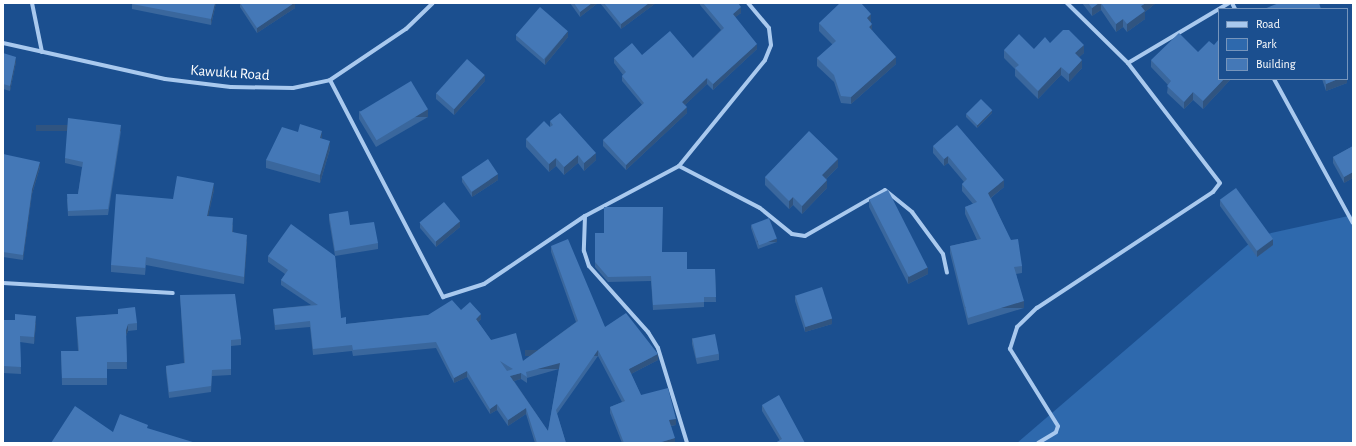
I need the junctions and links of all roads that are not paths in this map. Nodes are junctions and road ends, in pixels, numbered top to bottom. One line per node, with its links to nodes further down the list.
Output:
1 (32, 3): 7 (street)
2 (433, 3): 9 (street, Kawuku Road)
3 (748, 3): 11 (street)
4 (1067, 3): 8 (street)
5 (1218, 10): 8 (street)
6 (3, 43): 7 (street, Kawuku Road)
7 (42, 52): 9 (street, Kawuku Road)
8 (1128, 63): 18 (street)
9 (330, 80): 12 (street)
10 (1275, 80): 13 (street)
11 (679, 166): 12 (street); 14 (street)
12 (585, 216): 17 (street)
13 (1353, 223)
14 (948, 273)
15 (3, 283): 16 (street)
16 (173, 293)
17 (687, 443)
18 (1038, 443)

